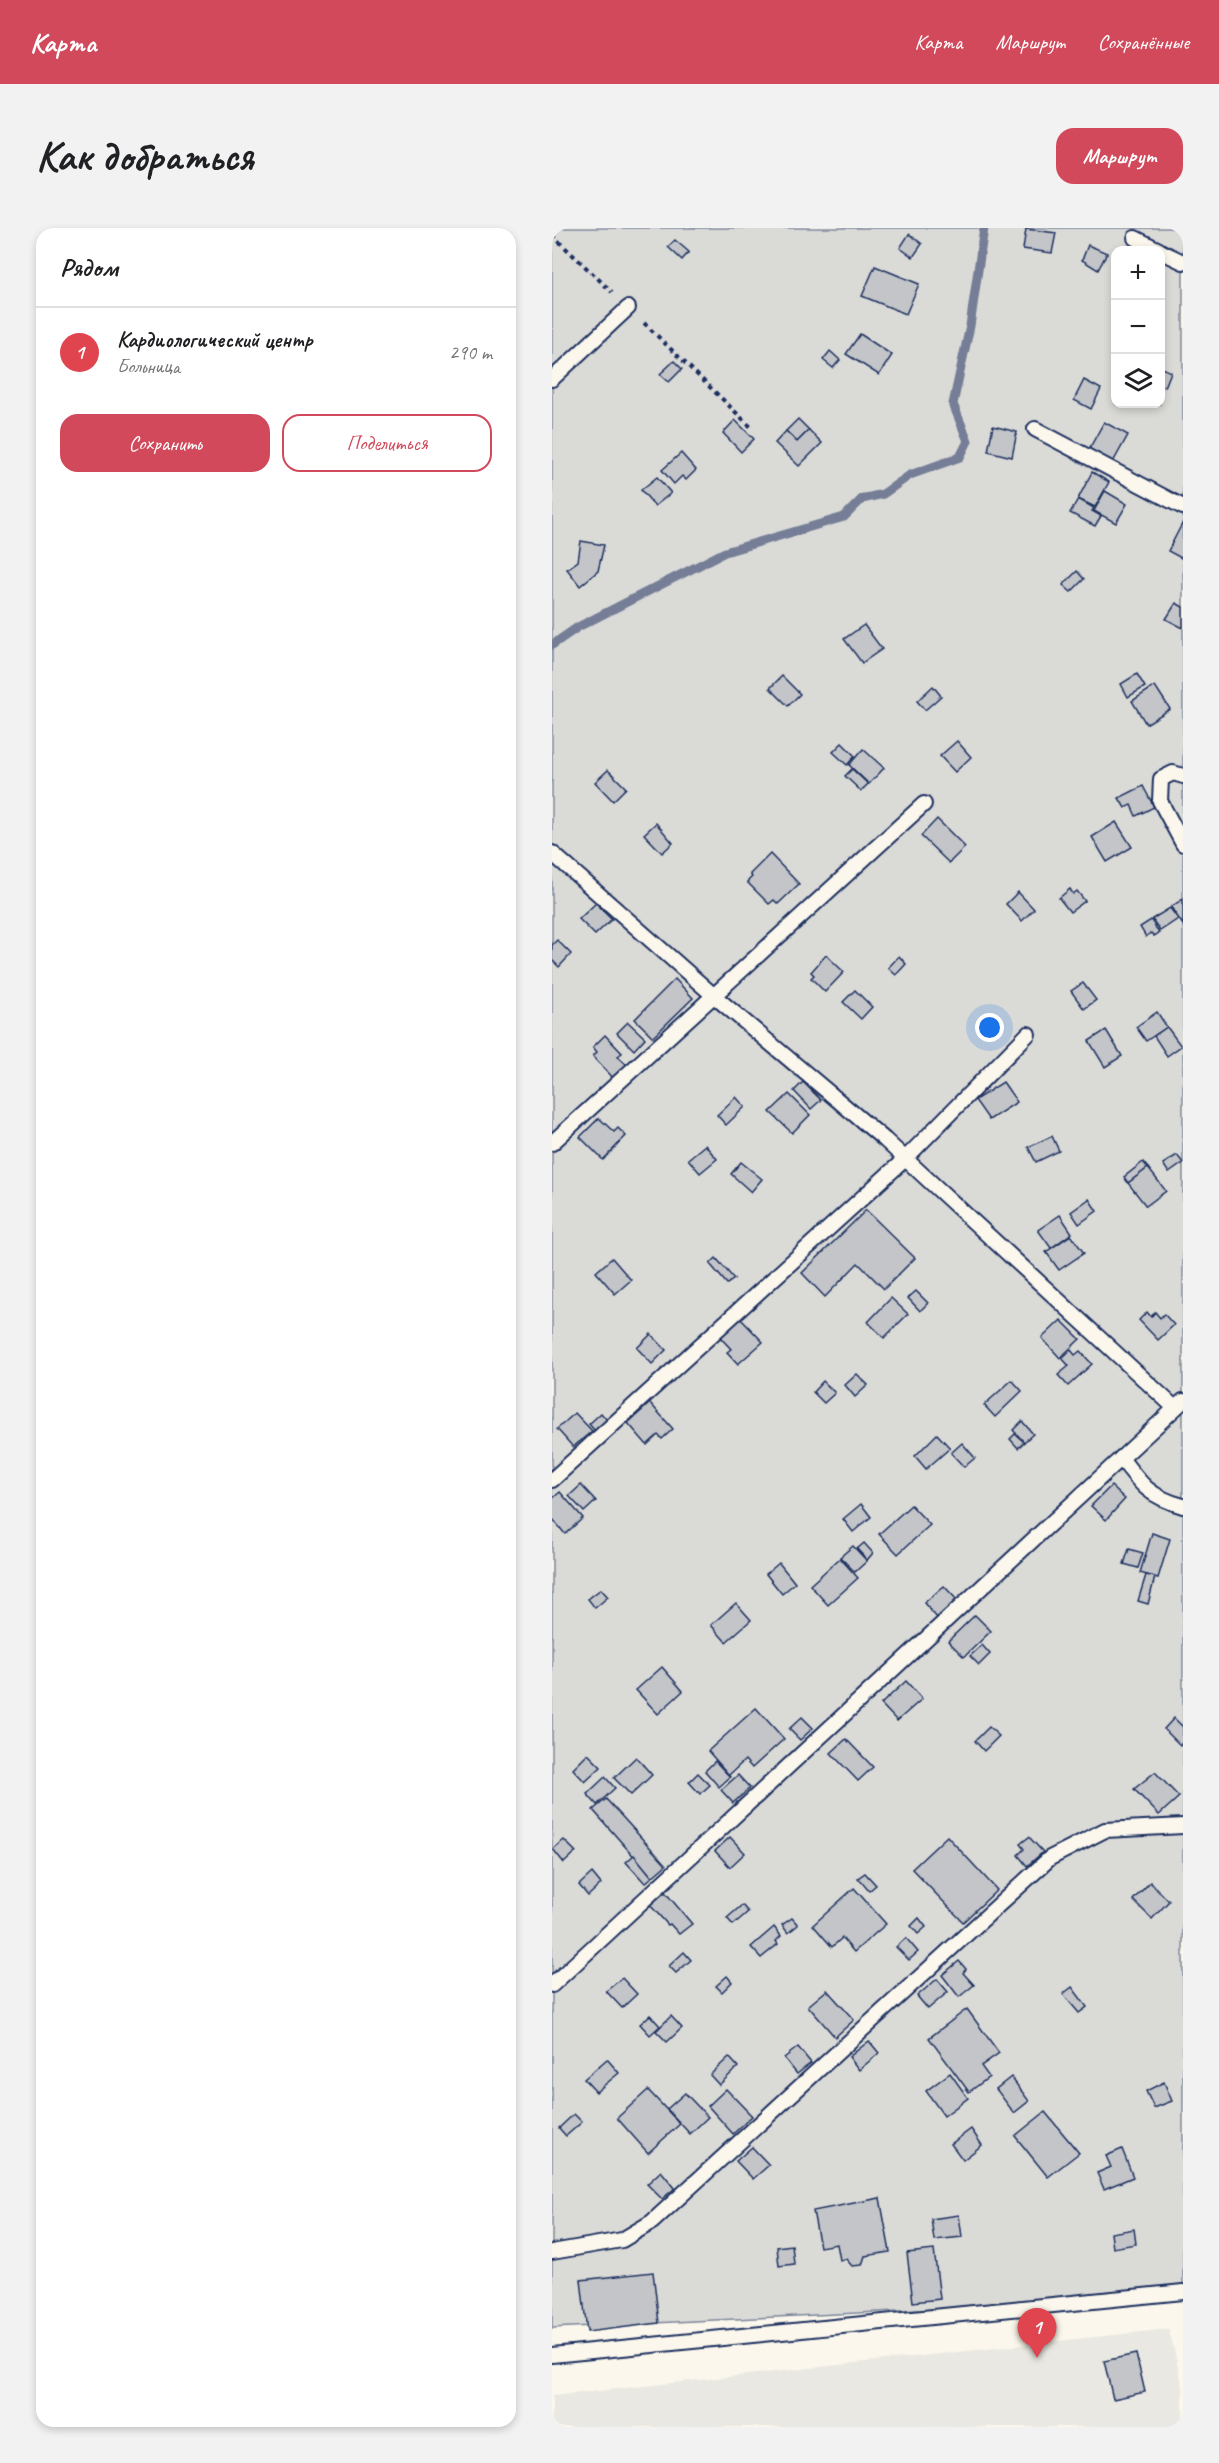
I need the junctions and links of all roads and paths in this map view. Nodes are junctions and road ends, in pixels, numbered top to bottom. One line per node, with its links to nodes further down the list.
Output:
1 (552, 235): 6 (path)
2 (1135, 238): 3 (lane)
3 (1150, 246)
4 (1165, 253): 5 (lane)
5 (1183, 262)
6 (628, 308): 7 (lane); 8 (path)
7 (552, 379)
8 (752, 428)
9 (1035, 429): 10 (lane)
10 (1183, 507)
11 (1183, 776): 13 (lane)
12 (924, 804): 15 (lane)
13 (1183, 844)
14 (552, 853): 15 (lane)
15 (713, 995): 17 (lane); 18 (lane)
16 (1028, 1034): 18 (lane)
17 (552, 1143)
18 (905, 1159): 19 (lane); 21 (lane)
19 (1179, 1404): 20 (lane)
20 (1121, 1458): 22 (lane); 24 (lane)
21 (552, 1480)
22 (1183, 1506)
23 (1183, 1826): 25 (lane)
24 (552, 1985)
25 (552, 2252)
26 (1183, 2292): 27 (lane)
27 (552, 2355)

